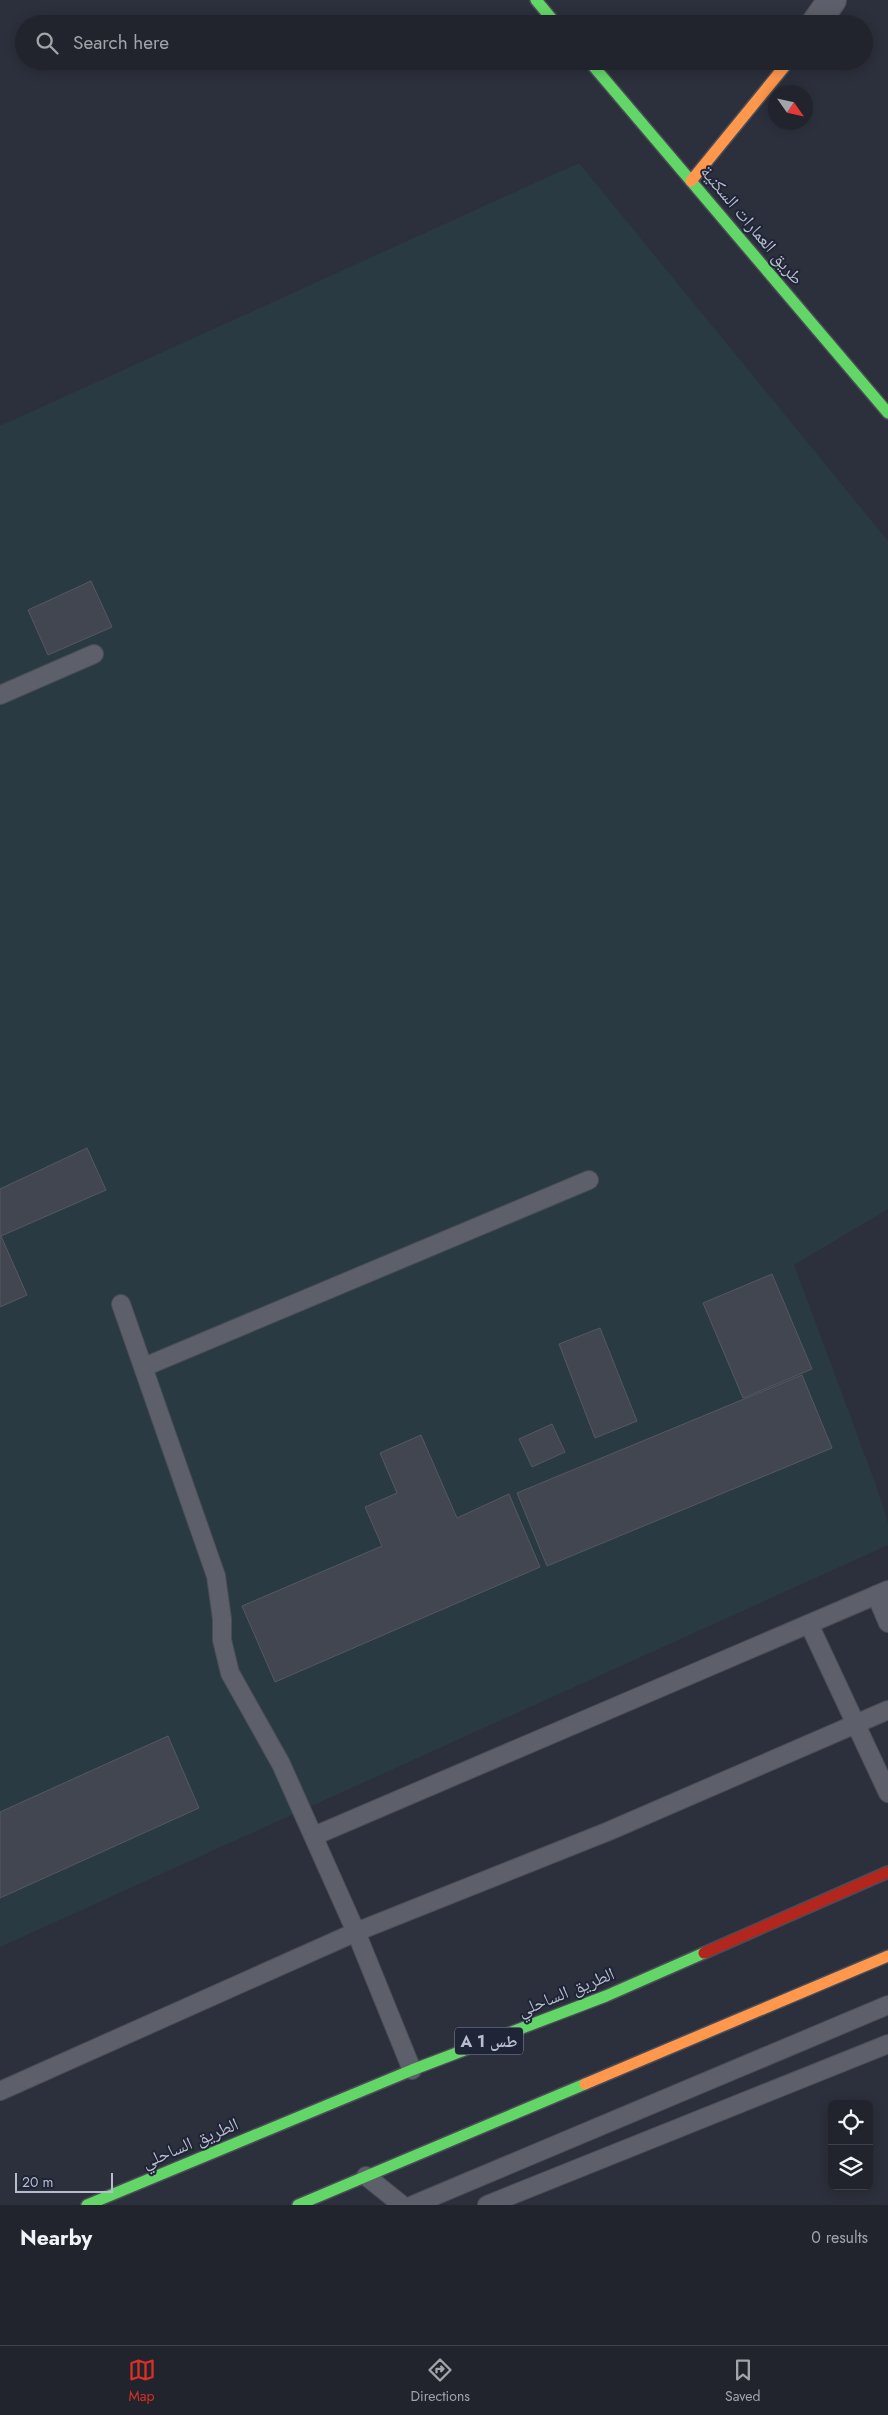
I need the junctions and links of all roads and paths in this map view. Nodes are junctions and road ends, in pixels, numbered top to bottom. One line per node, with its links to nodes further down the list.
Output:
1 (536, 0): 3 (main road)
2 (832, 0): 4 (street)
3 (548, 15)
4 (821, 15)
5 (597, 70): 7 (main road, طريق العمارات السكنية)
6 (782, 70): 7 (main road)
7 (692, 181): 8 (main road, طريق العمارات السكنية)
8 (888, 413)
9 (94, 654): 10 (lane)
10 (0, 695)
11 (588, 1180): 13 (lane)
12 (121, 1304): 13 (lane)
13 (144, 1367): 20 (lane)
14 (882, 1592): 15 (lane); 16 (lane)
15 (888, 1623)
16 (809, 1624): 18 (lane); 20 (lane)
17 (888, 1710): 18 (lane)
18 (857, 1724): 19 (lane); 22 (lane)
19 (888, 1794)
20 (314, 1836): 22 (lane)
21 (888, 1872): 26 (main road, الطريق الساحلي / A 1 طس)
22 (356, 1932): 26 (lane); 27 (lane)
23 (888, 1956): 28 (main road)
24 (888, 2005): 32 (lane)
25 (888, 2044): 33 (lane)
26 (412, 2070): 29 (main road, الطريق الساحلي / A 1 طس)
27 (0, 2091)
28 (366, 2176): 30 (main road); 31 (lane)
29 (87, 2205)
30 (298, 2205)
31 (402, 2205)
32 (414, 2205)
33 (487, 2205)

